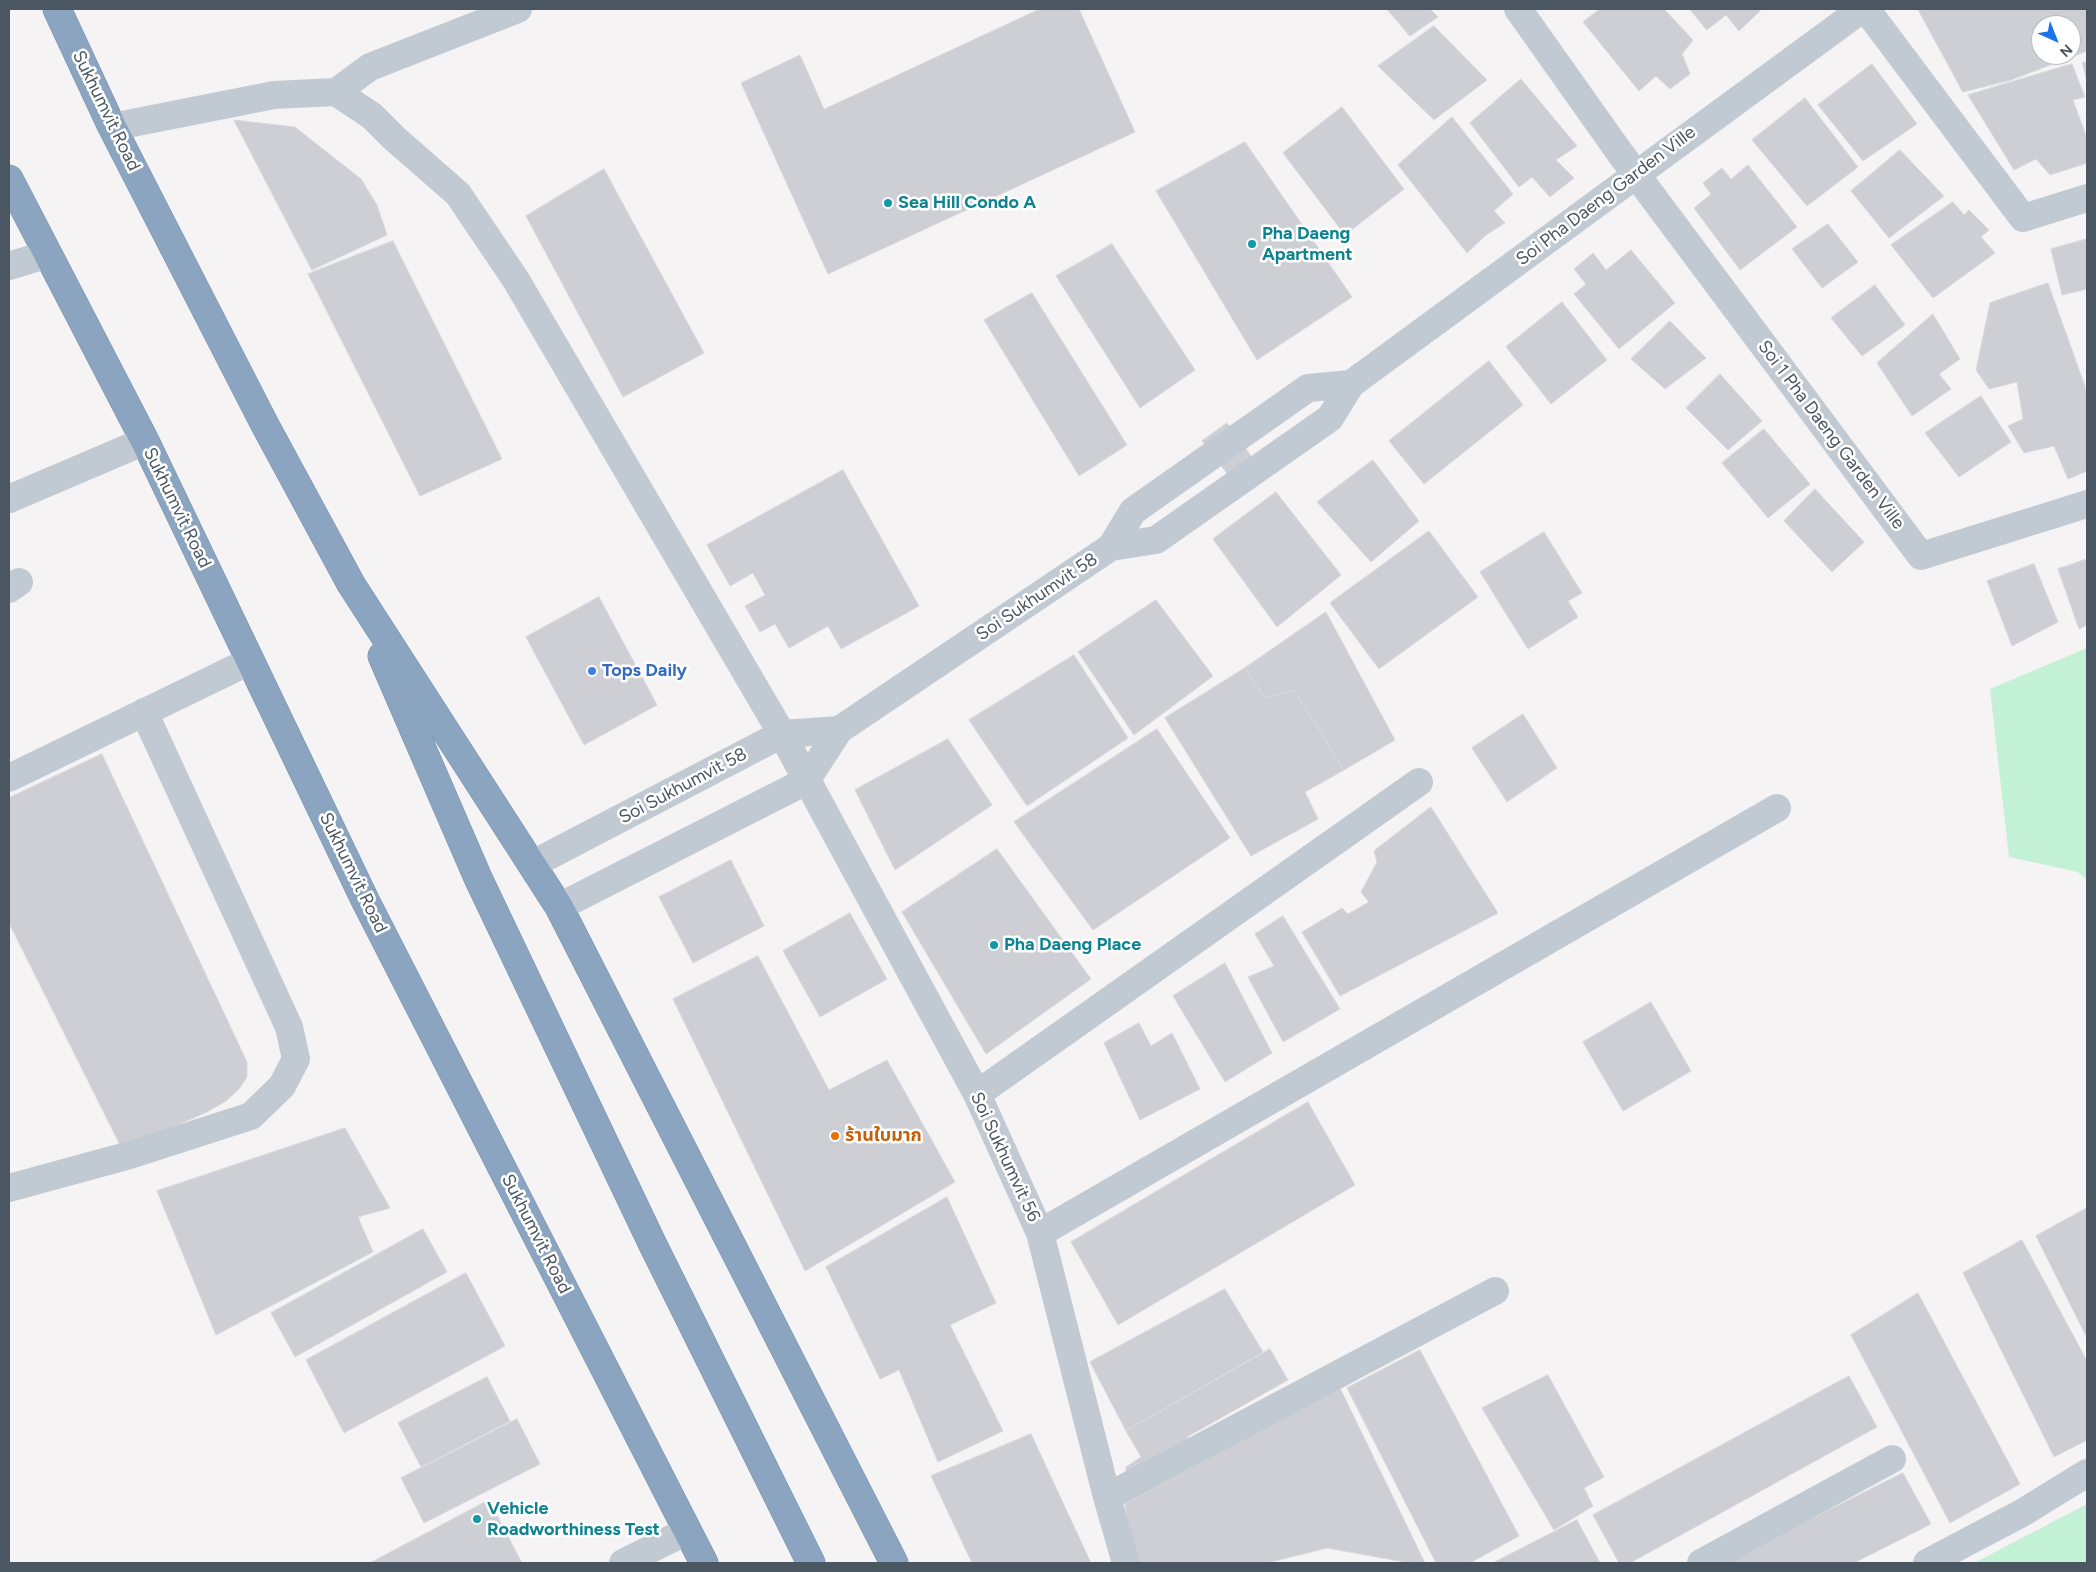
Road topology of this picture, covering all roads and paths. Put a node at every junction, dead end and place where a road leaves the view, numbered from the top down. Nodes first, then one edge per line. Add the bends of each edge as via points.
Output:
1 (57, 9) edge
2 (518, 9) edge
3 (1518, 9) edge
4 (1862, 9) edge
5 (1866, 9) edge
6 (336, 92) junction
7 (112, 127) junction
8 (1637, 174) junction
9 (9, 178) edge
10 (2087, 198) edge
11 (48, 254) junction
12 (9, 266) edge
13 (1351, 384) junction
14 (145, 441) junction
15 (9, 499) edge
16 (2087, 504) edge
17 (1111, 547) junction
18 (351, 584) junction
19 (250, 661) junction
20 (144, 712) junction
21 (839, 730) junction
22 (782, 734) junction
23 (9, 778) edge
24 (806, 781) junction
25 (1419, 782) dead end
26 (1777, 808) dead end
27 (533, 864) junction
28 (559, 907) junction
29 (977, 1094) junction
30 (9, 1188) edge
31 (1040, 1233) junction
32 (1495, 1291) dead end
33 (1892, 1459) dead end
34 (2087, 1473) edge
35 (1107, 1497) junction
36 (688, 1532) junction
37 (623, 1563) edge
38 (704, 1563) edge
39 (812, 1563) edge
40 (894, 1563) edge
41 (1126, 1563) edge
42 (1701, 1563) edge
43 (1927, 1563) edge

1 - 7 highway, Sukhumvit Road
2 - 6 street via 370,67
3 - 8 street
4 - 8 street, Soi Pha Daeng Garden Ville
5 - 10 street via 2023,218
6 - 7 street via 274,95
6 - 22 street, Soi Sukhumvit 56 via 372,116 458,194 516,280
7 - 18 highway, Sukhumvit Road via 265,425
8 - 13 street, Soi Pha Daeng Garden Ville
8 - 16 street, Soi 1 Pha Daeng Garden Ville via 1922,556
9 - 11 highway, Sukhumvit Road
11 - 12 street
11 - 14 highway, Sukhumvit Road
13 - 17 street, Soi Pha Daeng Garden Ville via 1330,418 1156,540
13 - 17 street via 1308,388 1133,511
14 - 15 street
14 - 19 highway, Sukhumvit Road
17 - 21 street, Soi Sukhumvit 58
18 - 27 highway, Sukhumvit Road
18 - 39 highway, Sukhumvit Road via 478,878 653,1245
19 - 20 street
19 - 36 highway, Sukhumvit Road via 365,900
20 - 23 street
20 - 30 street via 289,1027 296,1059 282,1086 251,1116 130,1155
21 - 22 street, Soi Sukhumvit 58
21 - 24 street, Soi Sukhumvit 58
22 - 24 street, Soi Sukhumvit 56
22 - 27 street, Soi Sukhumvit 58
24 - 28 street
24 - 29 street, Soi Sukhumvit 56
25 - 29 street
26 - 31 street
27 - 28 highway, Sukhumvit Road
28 - 40 highway, Sukhumvit Road
29 - 31 street, Soi Sukhumvit 56
31 - 35 street, Soi Sukhumvit 56
32 - 35 street
33 - 42 street
34 - 43 street via 2022,1513
35 - 41 street, Soi Sukhumvit 56
36 - 37 street
36 - 38 highway, Sukhumvit Road

